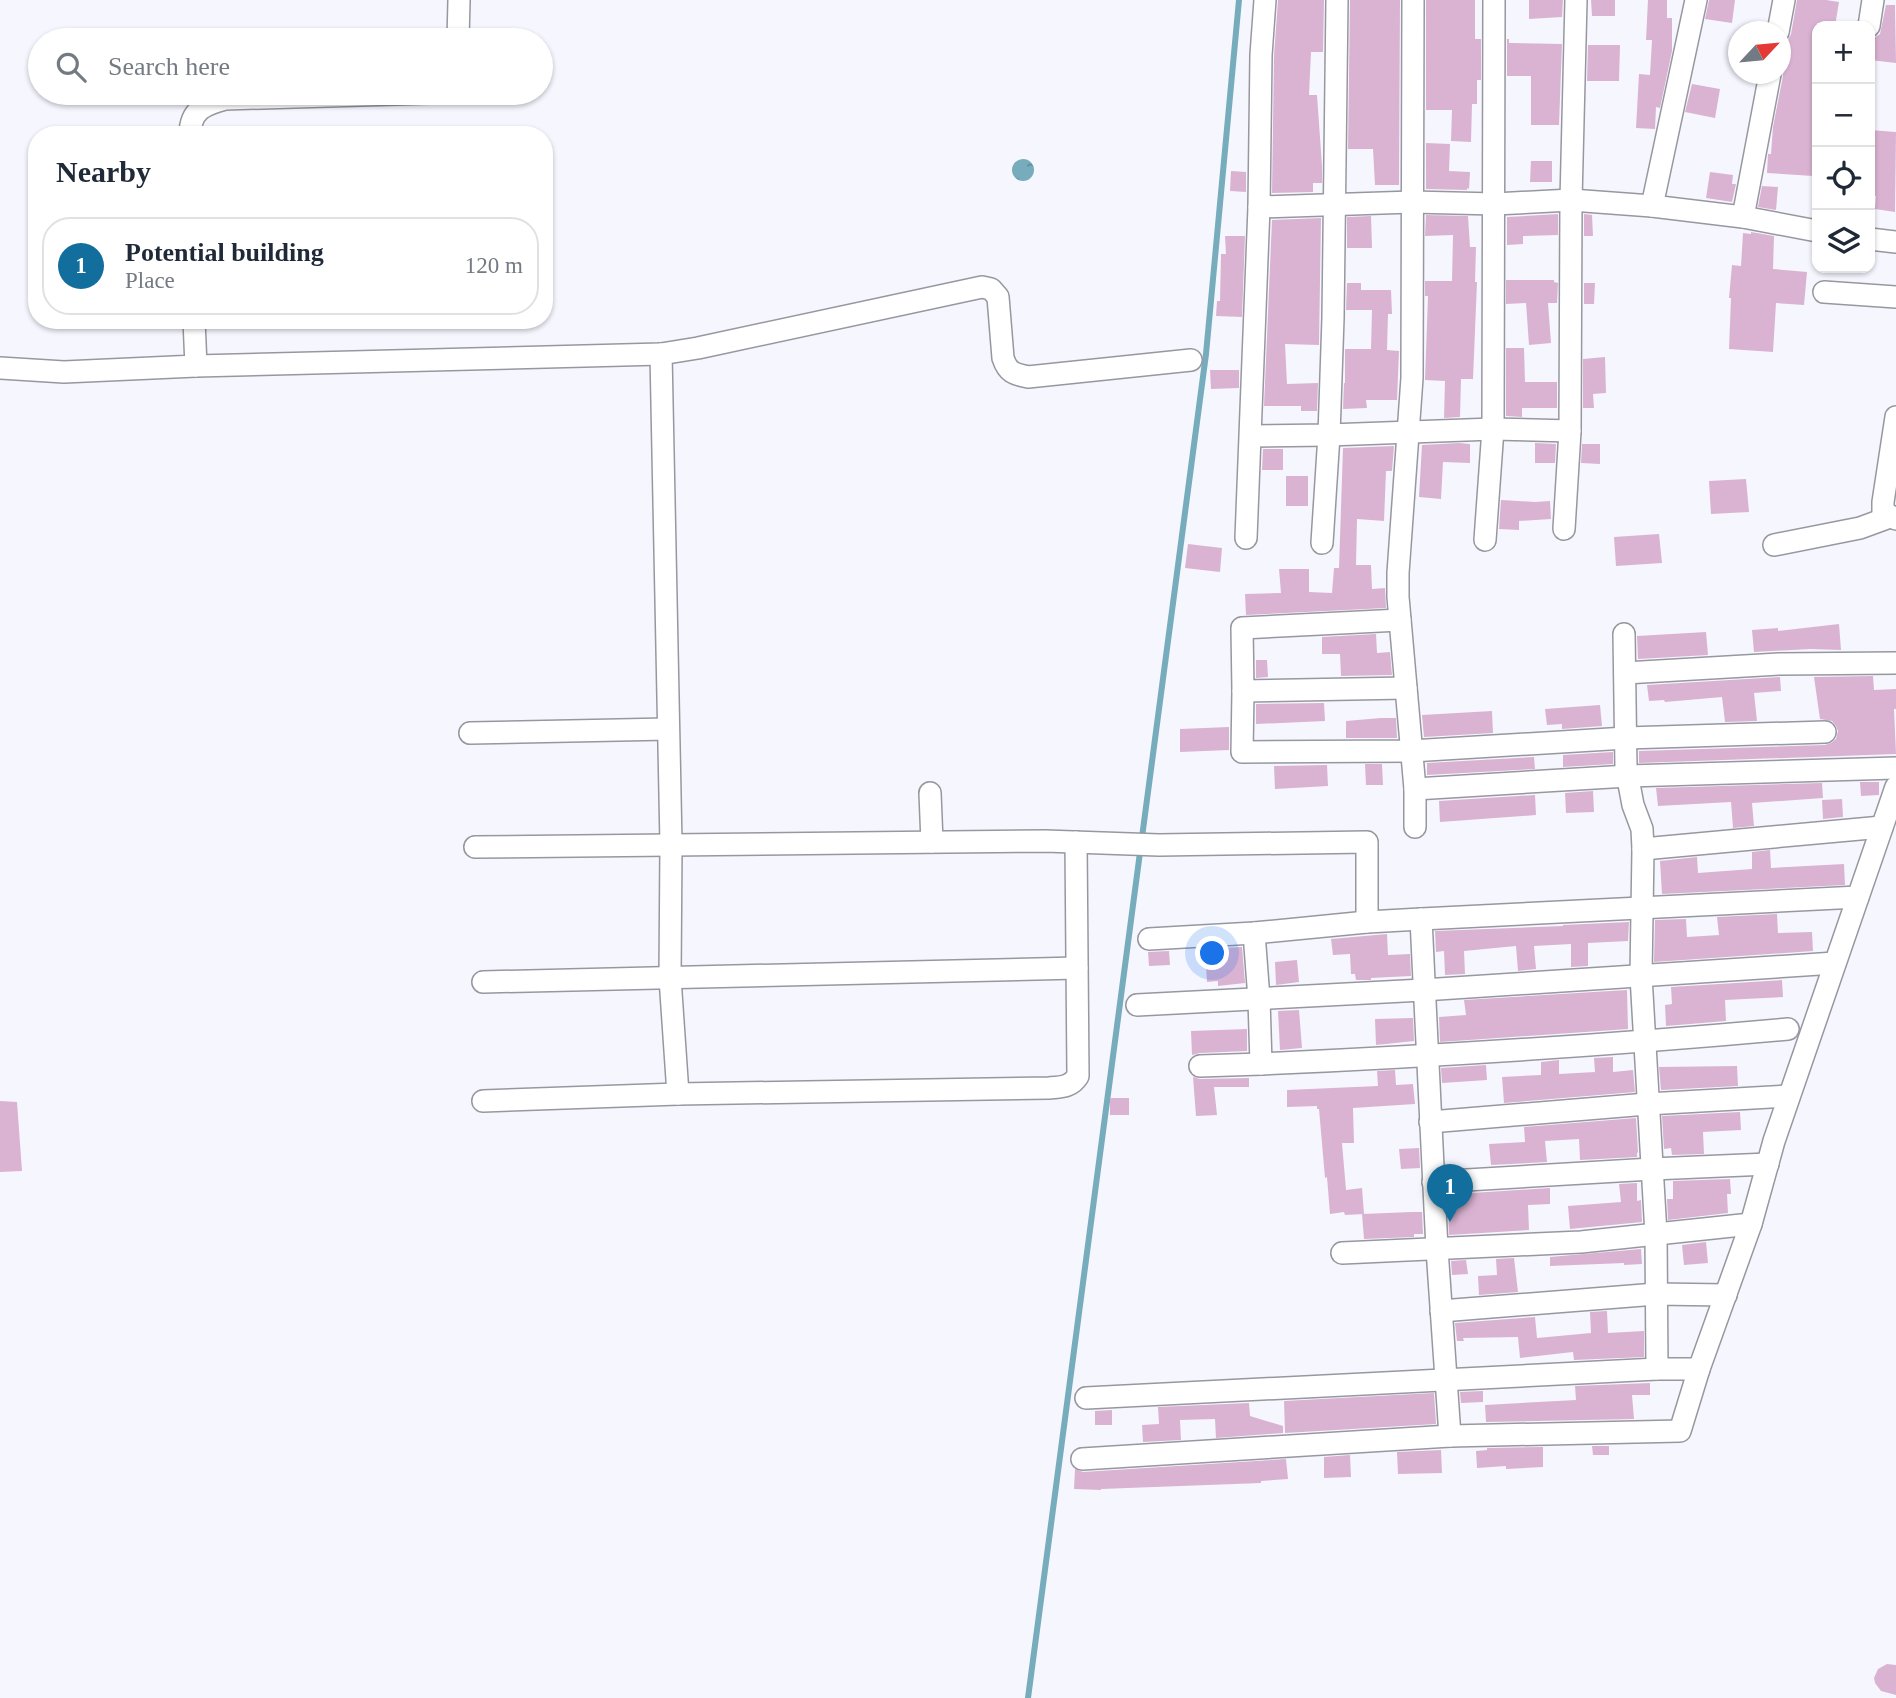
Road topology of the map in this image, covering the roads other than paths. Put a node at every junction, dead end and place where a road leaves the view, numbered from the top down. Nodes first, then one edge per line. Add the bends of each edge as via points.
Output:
1 (459, 0) edge
2 (1265, 0) edge
3 (1338, 0) edge
4 (1413, 0) edge
5 (1494, 0) edge
6 (1576, 0) edge
7 (1696, 0) edge
8 (1784, 0) edge
9 (1873, 0) edge
10 (1780, 21) edge
11 (1870, 21) edge
12 (458, 28) edge
13 (1768, 84) edge
14 (204, 105) edge
15 (191, 126) edge
16 (1571, 200) junction
17 (1412, 202) junction
18 (1334, 204) junction
19 (1495, 204) junction
20 (1652, 206) junction
21 (1259, 207) junction
22 (1743, 217) junction
23 (1812, 230) edge
24 (1875, 240) edge
25 (1896, 242) edge
26 (1824, 292) dead end
27 (1896, 296) edge
28 (194, 329) edge
29 (661, 354) junction
30 (1191, 360) dead end
31 (196, 366) junction
32 (0, 368) edge
33 (1896, 417) edge
34 (1493, 429) junction
35 (1570, 431) junction
36 (1408, 432) junction
37 (1329, 435) junction
38 (1251, 436) junction
39 (1893, 518) edge
40 (1564, 529) dead end
41 (1246, 538) dead end
42 (1485, 540) dead end
43 (1322, 544) dead end
44 (1774, 545) dead end
45 (1400, 620) junction
46 (1624, 634) dead end
47 (1896, 663) edge
48 (1625, 673) junction
49 (1406, 688) junction
50 (1243, 691) junction
51 (668, 729) junction
52 (1825, 732) dead end
53 (470, 733) dead end
54 (1626, 738) junction
55 (1411, 751) junction
56 (1896, 768) edge
57 (1628, 776) junction
58 (1896, 787) edge
59 (1415, 789) junction
60 (930, 793) dead end
61 (1415, 827) dead end
62 (1882, 827) junction
63 (932, 842) junction
64 (1076, 842) junction
65 (671, 844) junction
66 (475, 847) dead end
67 (1643, 849) junction
68 (1858, 897) junction
69 (1641, 907) junction
70 (1421, 919) junction
71 (1367, 922) junction
72 (1254, 933) junction
73 (1149, 939) dead end
74 (1835, 963) junction
75 (1077, 968) junction
76 (1641, 976) junction
77 (670, 978) junction
78 (483, 982) dead end
79 (1423, 990) junction
80 (1259, 999) junction
81 (1137, 1005) dead end
82 (1788, 1030) dead end
83 (1644, 1042) junction
84 (1427, 1056) junction
85 (1261, 1064) junction
86 (1200, 1066) dead end
87 (678, 1094) junction
88 (1789, 1096) junction
89 (483, 1101) dead end
90 (1647, 1104) junction
91 (1430, 1122) junction
92 (1768, 1164) junction
93 (1652, 1169) junction
94 (1433, 1182) junction
95 (1751, 1224) junction
96 (1656, 1234) junction
97 (1437, 1248) junction
98 (1342, 1253) dead end
99 (1656, 1294) junction
100 (1726, 1295) junction
101 (1441, 1311) junction
102 (1657, 1369) junction
103 (1699, 1369) junction
104 (1445, 1380) junction
105 (1086, 1398) dead end
106 (1450, 1436) junction
107 (1082, 1459) dead end

1 - 12 street
2 - 21 street
3 - 18 street
4 - 17 street
5 - 19 street
6 - 16 street
7 - 20 street
8 - 10 street
9 - 11 street
13 - 22 street
14 - 15 street
16 - 19 street
16 - 20 street
16 - 35 street
17 - 18 street
17 - 19 street
17 - 36 street
18 - 21 street
18 - 37 street
19 - 34 street
20 - 22 street
21 - 38 street
22 - 23 street
24 - 25 street
26 - 27 street
28 - 31 street
29 - 30 street via 982,287 998,297 1003,358 1006,368 1015,374 1028,377
29 - 31 street
29 - 51 street
31 - 32 street via 64,372
33 - 39 street via 1883,502 1883,512
34 - 35 street
34 - 36 street
34 - 42 street
35 - 40 street
36 - 37 street
36 - 45 street via 1398,573
37 - 38 street
37 - 43 street
38 - 41 street
39 - 44 street
45 - 49 street
45 - 50 street via 1242,628
46 - 48 street
47 - 48 street
48 - 54 street
49 - 50 street
49 - 55 street
50 - 55 street via 1242,752
51 - 53 street
51 - 65 street
52 - 54 street
54 - 55 street
54 - 57 street
55 - 59 street
56 - 57 street
57 - 59 street
57 - 67 street
58 - 62 street
59 - 61 street
60 - 63 street
62 - 67 street
62 - 68 street
63 - 64 street
63 - 65 street
64 - 71 street via 1367,842
64 - 75 street
65 - 66 street
65 - 77 street
67 - 69 street
68 - 69 street
68 - 74 street
69 - 70 street
69 - 76 street
70 - 71 street
70 - 79 street
71 - 72 street
72 - 73 street
72 - 80 street
74 - 76 street
74 - 88 street
75 - 77 street
75 - 87 street via 1078,1076 1067,1086
76 - 79 street
76 - 83 street
77 - 78 street
77 - 87 street
79 - 80 street
79 - 84 street
80 - 81 street
80 - 85 street
82 - 83 street
83 - 84 street
83 - 90 street
84 - 85 street
84 - 91 street
85 - 86 street
87 - 89 street
88 - 90 street
88 - 92 street
90 - 91 street
90 - 93 street
91 - 94 street
92 - 93 street
92 - 95 street
93 - 94 street
93 - 96 street
94 - 97 street
95 - 96 street
95 - 100 street
96 - 97 street
96 - 99 street
97 - 98 street
97 - 101 street
99 - 100 street
99 - 101 street
99 - 102 street
100 - 103 street
101 - 104 street
102 - 103 street
102 - 104 street
103 - 106 street via 1680,1431
104 - 105 street
104 - 106 street
106 - 107 street

